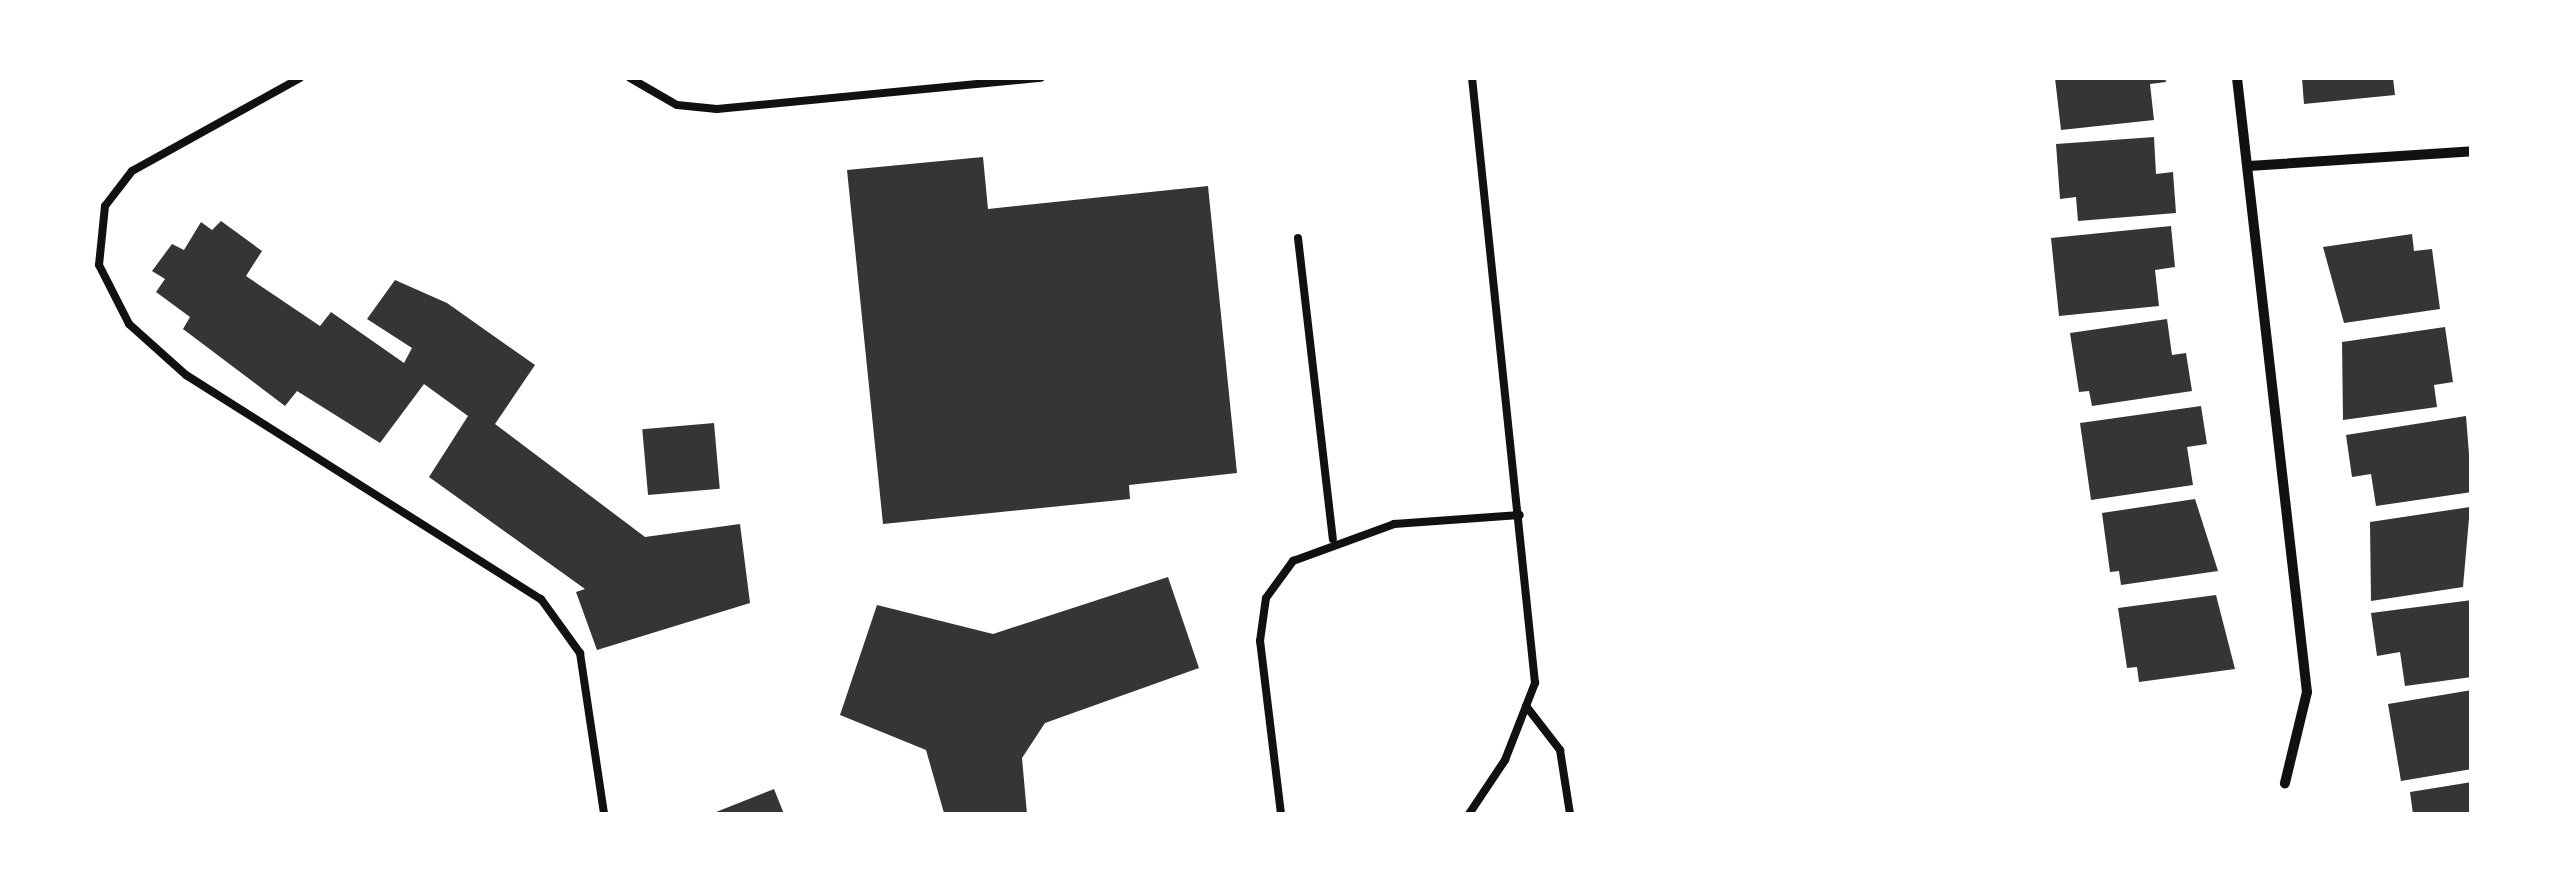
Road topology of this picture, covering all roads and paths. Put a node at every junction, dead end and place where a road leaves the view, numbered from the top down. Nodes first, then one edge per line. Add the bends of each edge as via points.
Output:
1 (300, 78) edge
2 (630, 78) edge
3 (1041, 78) edge
4 (1472, 78) edge
5 (2237, 78) edge
6 (2472, 152) edge
7 (2249, 166) junction
8 (1298, 238) dead end
9 (1520, 514) junction
10 (1333, 539) junction
11 (1526, 706) junction
12 (2285, 783) dead end
13 (604, 814) edge
14 (1281, 814) edge
15 (1469, 814) edge
16 (1570, 814) edge

1 - 13 lane via 132,171 104,206 99,265 129,324 186,375 540,598 580,653
2 - 3 lane via 677,105 717,109
4 - 9 lane
5 - 7 street
6 - 7 street
7 - 12 street via 2307,692
8 - 10 lane
9 - 10 lane
9 - 11 lane via 1535,682
10 - 14 lane via 1293,560 1266,598 1260,641
11 - 15 lane
11 - 16 lane via 1560,750

